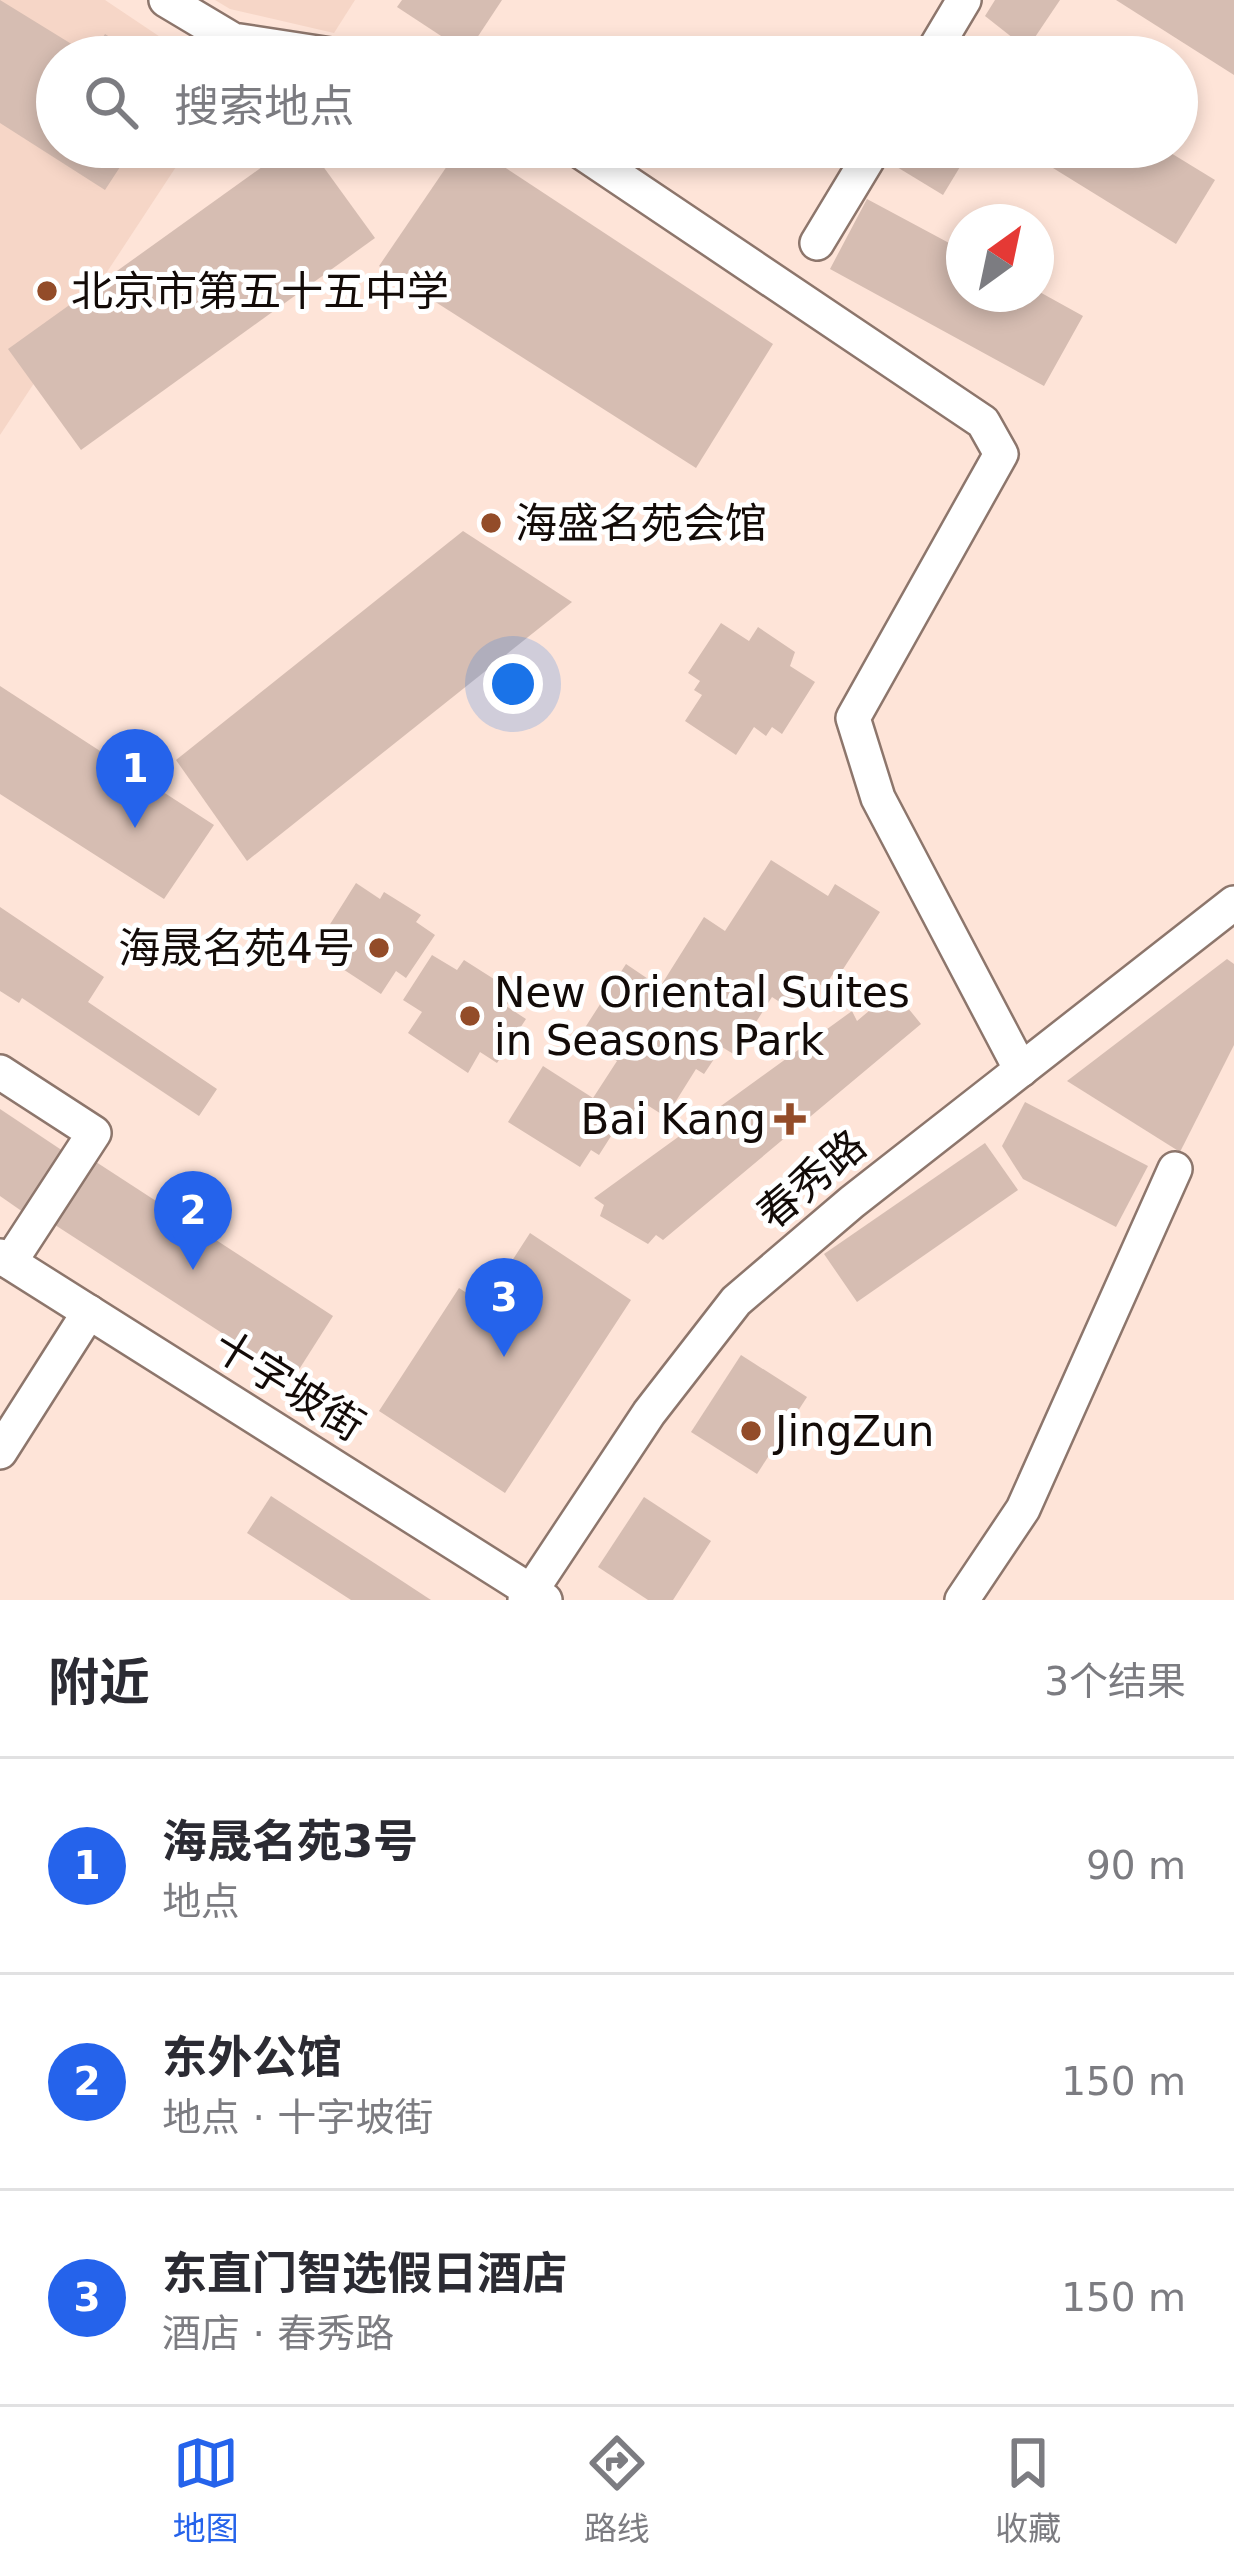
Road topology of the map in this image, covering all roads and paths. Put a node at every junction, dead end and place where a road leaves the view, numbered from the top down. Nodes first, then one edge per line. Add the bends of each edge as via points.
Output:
1 (166, 0) edge
2 (964, 0) edge
3 (226, 36) edge
4 (943, 36) edge
5 (605, 168) edge
6 (862, 168) edge
7 (817, 243) dead end
8 (1234, 903) edge
9 (1021, 1070) junction
10 (0, 1072) edge
11 (1174, 1169) dead end
12 (5, 1259) edge
13 (89, 1312) junction
14 (0, 1452) edge
15 (534, 1597) edge
16 (962, 1600) edge

1 - 3 street
2 - 4 street
5 - 9 street via 983,422 1001,454 853,718 878,798
6 - 7 street
8 - 9 street, 春秀路
9 - 15 street, 春秀路 via 736,1301 649,1413
10 - 12 street via 94,1133
11 - 16 street via 1023,1509
12 - 13 street, 十字坡街
13 - 14 street
13 - 15 street, 十字坡街

